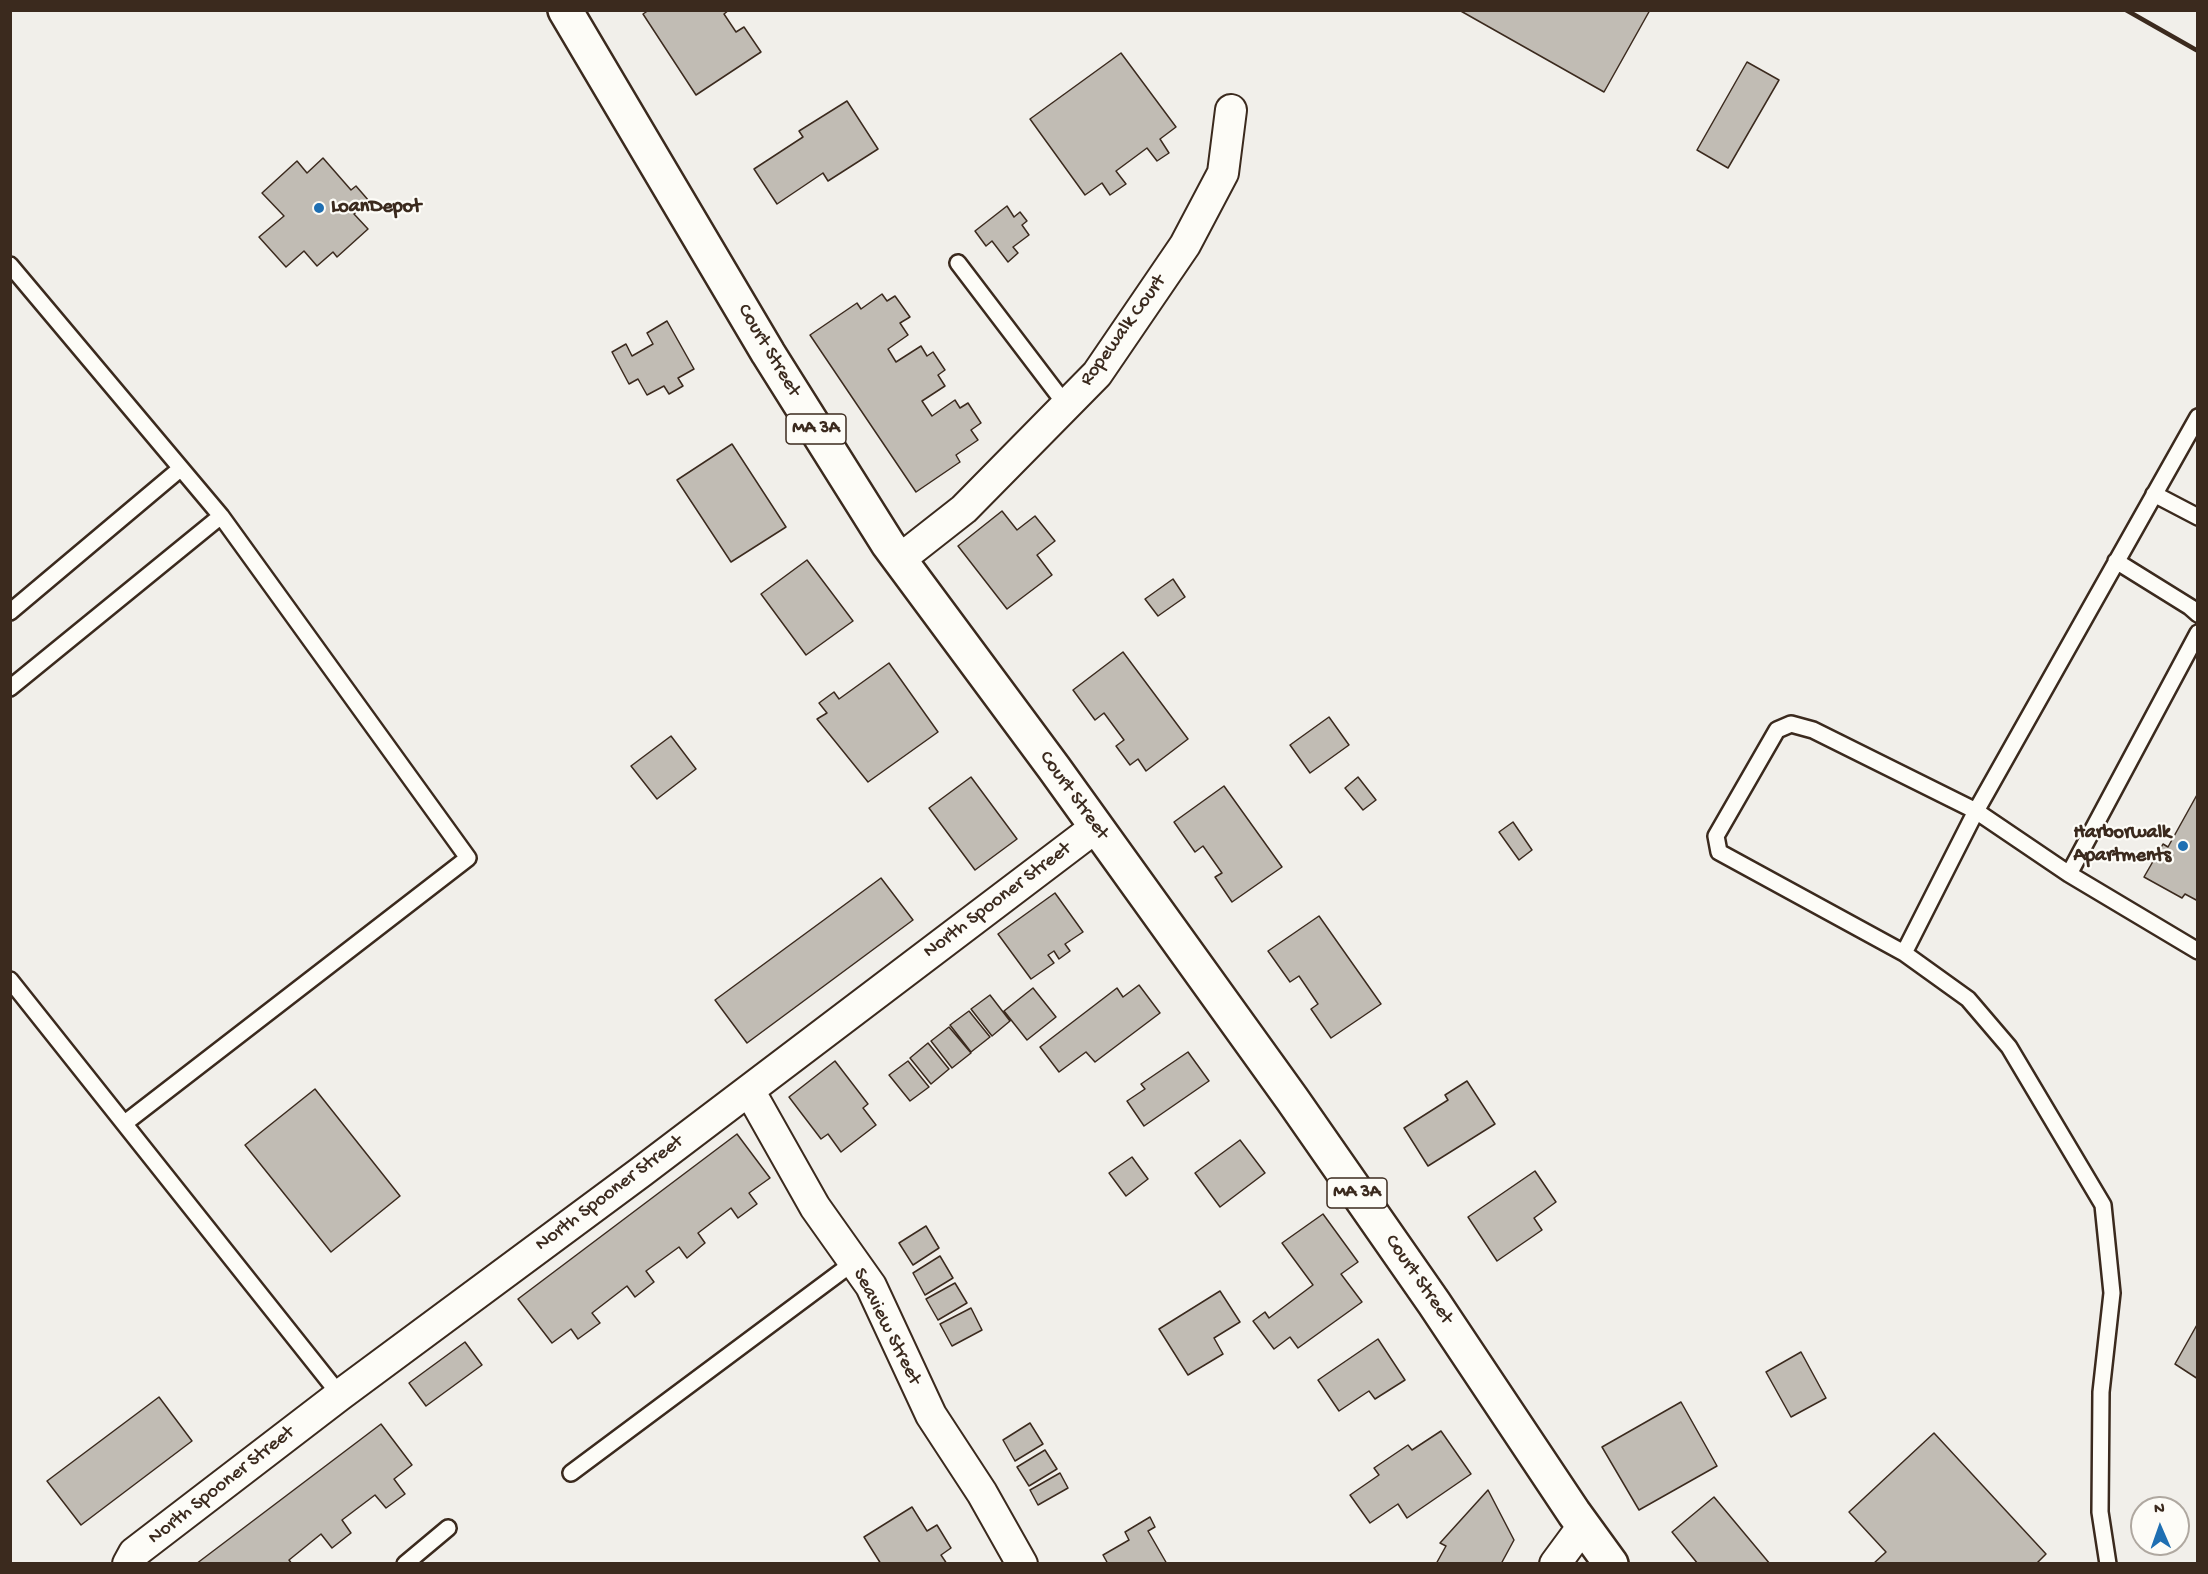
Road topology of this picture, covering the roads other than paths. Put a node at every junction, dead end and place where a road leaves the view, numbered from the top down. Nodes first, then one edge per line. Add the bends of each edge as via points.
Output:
1 (565, 10) edge
2 (1231, 110) dead end
3 (958, 263) dead end
4 (10, 265) edge
5 (1066, 405) junction
6 (2198, 417) edge
7 (180, 469) junction
8 (2154, 494) junction
9 (221, 516) junction
10 (2198, 517) edge
11 (899, 560) junction
12 (2116, 561) junction
13 (10, 612) edge
14 (2198, 614) edge
15 (2198, 633) edge
16 (10, 688) edge
17 (1976, 811) junction
18 (1096, 827) junction
19 (2069, 874) junction
20 (2198, 951) edge
21 (1904, 953) junction
22 (10, 980) edge
23 (749, 1090) junction
24 (125, 1123) junction
25 (854, 1262) junction
26 (340, 1395) junction
27 (571, 1473) dead end
28 (1583, 1526) junction
29 (448, 1528) dead end
30 (128, 1563) edge
31 (405, 1563) edge
32 (1023, 1563) edge
33 (1555, 1563) edge
34 (1611, 1563) edge
35 (2108, 1563) edge

1 - 11 main road, Court Street / MA 3A via 768,353
2 - 5 street, Ropewalk Court via 1223,173 1185,244 1097,374
3 - 5 lane
4 - 7 lane
5 - 11 street, Ropewalk Court via 964,509
6 - 8 lane
7 - 9 lane
7 - 13 lane
8 - 10 lane
8 - 12 lane
9 - 16 lane
9 - 24 lane via 468,858
11 - 18 main road, Court Street / MA 3A
12 - 14 lane
12 - 17 lane
15 - 19 lane
17 - 19 lane
17 - 21 lane
17 - 21 lane via 1813,730 1791,724 1777,730 1716,836 1719,852
18 - 23 street, North Spooner Street
18 - 28 main road, Court Street / MA 3A via 1428,1293
19 - 20 lane
21 - 35 lane via 1968,999 2009,1047 2103,1205 2112,1293 2101,1392 2100,1512
22 - 24 lane
23 - 25 street, Seaview Street via 815,1207
23 - 26 street, North Spooner Street
24 - 26 lane
25 - 27 lane
25 - 32 street, Seaview Street via 871,1286 931,1415
26 - 30 street, North Spooner Street via 134,1553
28 - 33 street
28 - 34 main road, Court Street / MA 3A
29 - 31 lane

